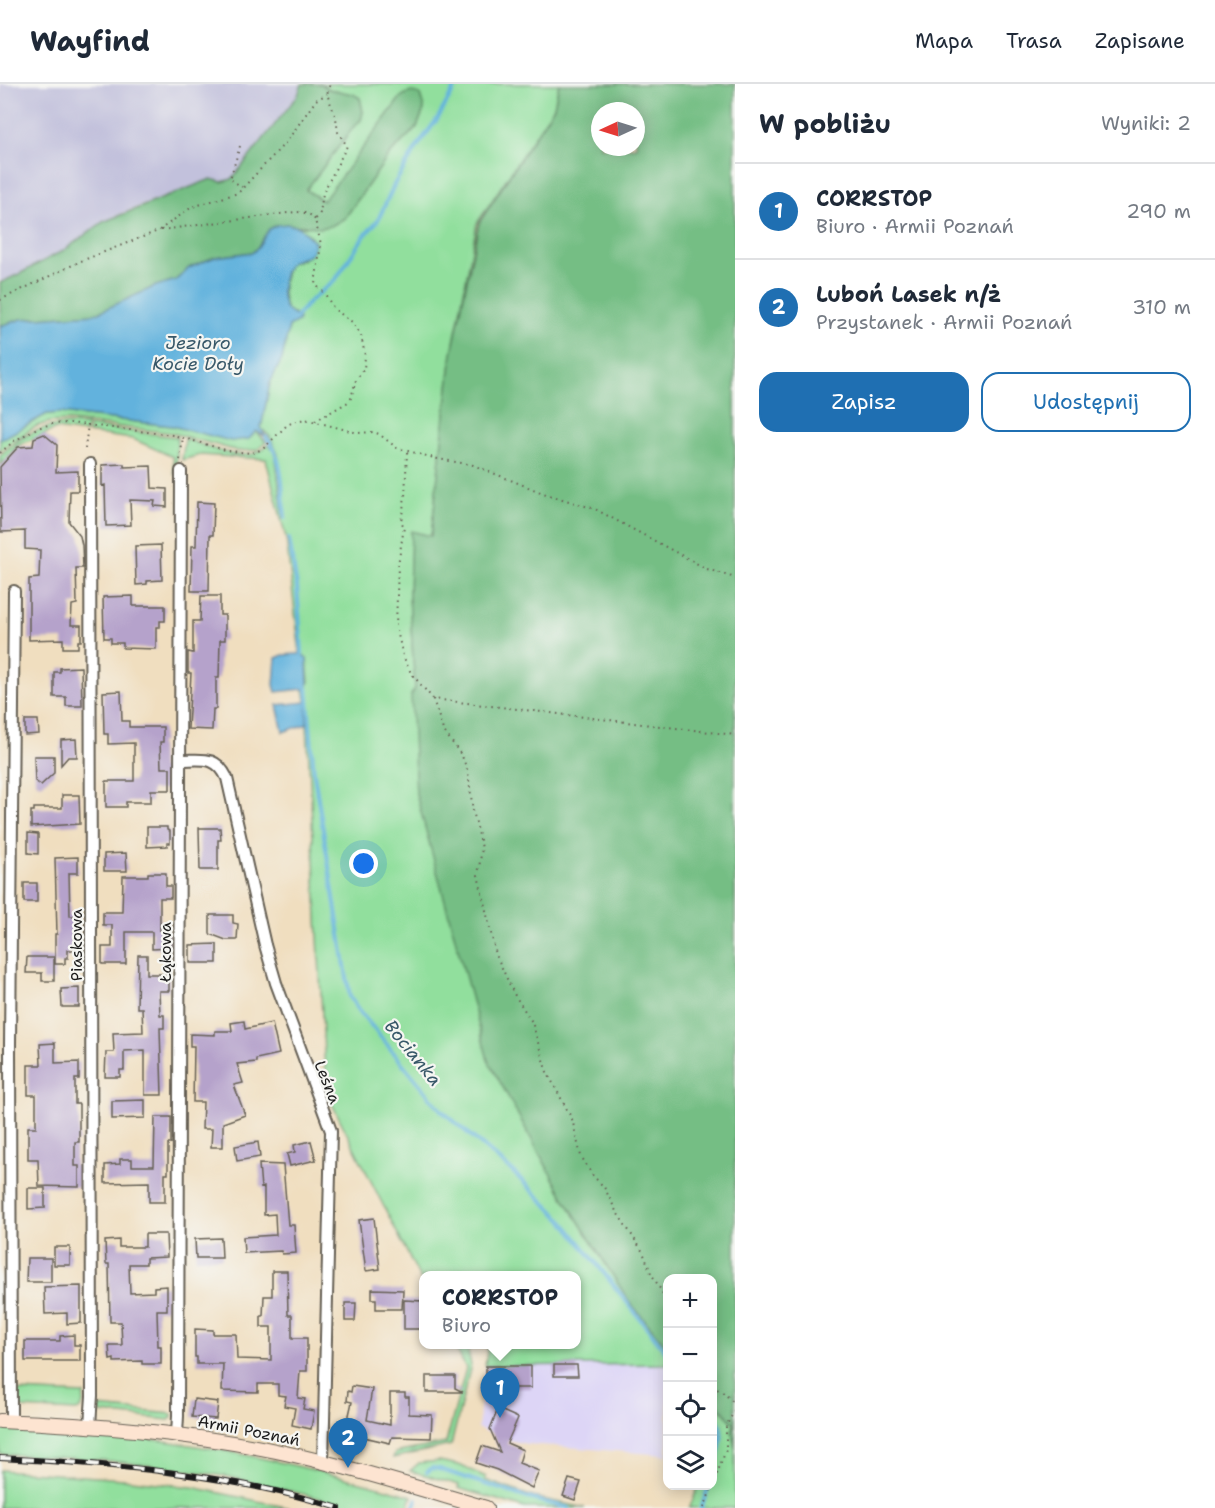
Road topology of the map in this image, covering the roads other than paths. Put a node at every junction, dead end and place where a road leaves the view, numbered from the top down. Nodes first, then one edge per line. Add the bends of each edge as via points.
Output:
1 (90, 464) dead end
2 (180, 465) road end
3 (14, 591) dead end
4 (181, 760) junction
5 (5, 1421) edge
6 (90, 1425) junction
7 (177, 1434) junction
8 (323, 1462) junction
9 (486, 1508) edge

1 - 6 street, Piaskowa
2 - 4 street, Łąkowa
3 - 5 street
4 - 7 street, Łąkowa
4 - 8 street, Leśna via 212,760 227,778 265,945 331,1131
5 - 6 main road, Armii Poznań
6 - 7 main road, Armii Poznań
7 - 8 main road, Armii Poznań
8 - 9 main road, Armii Poznań

